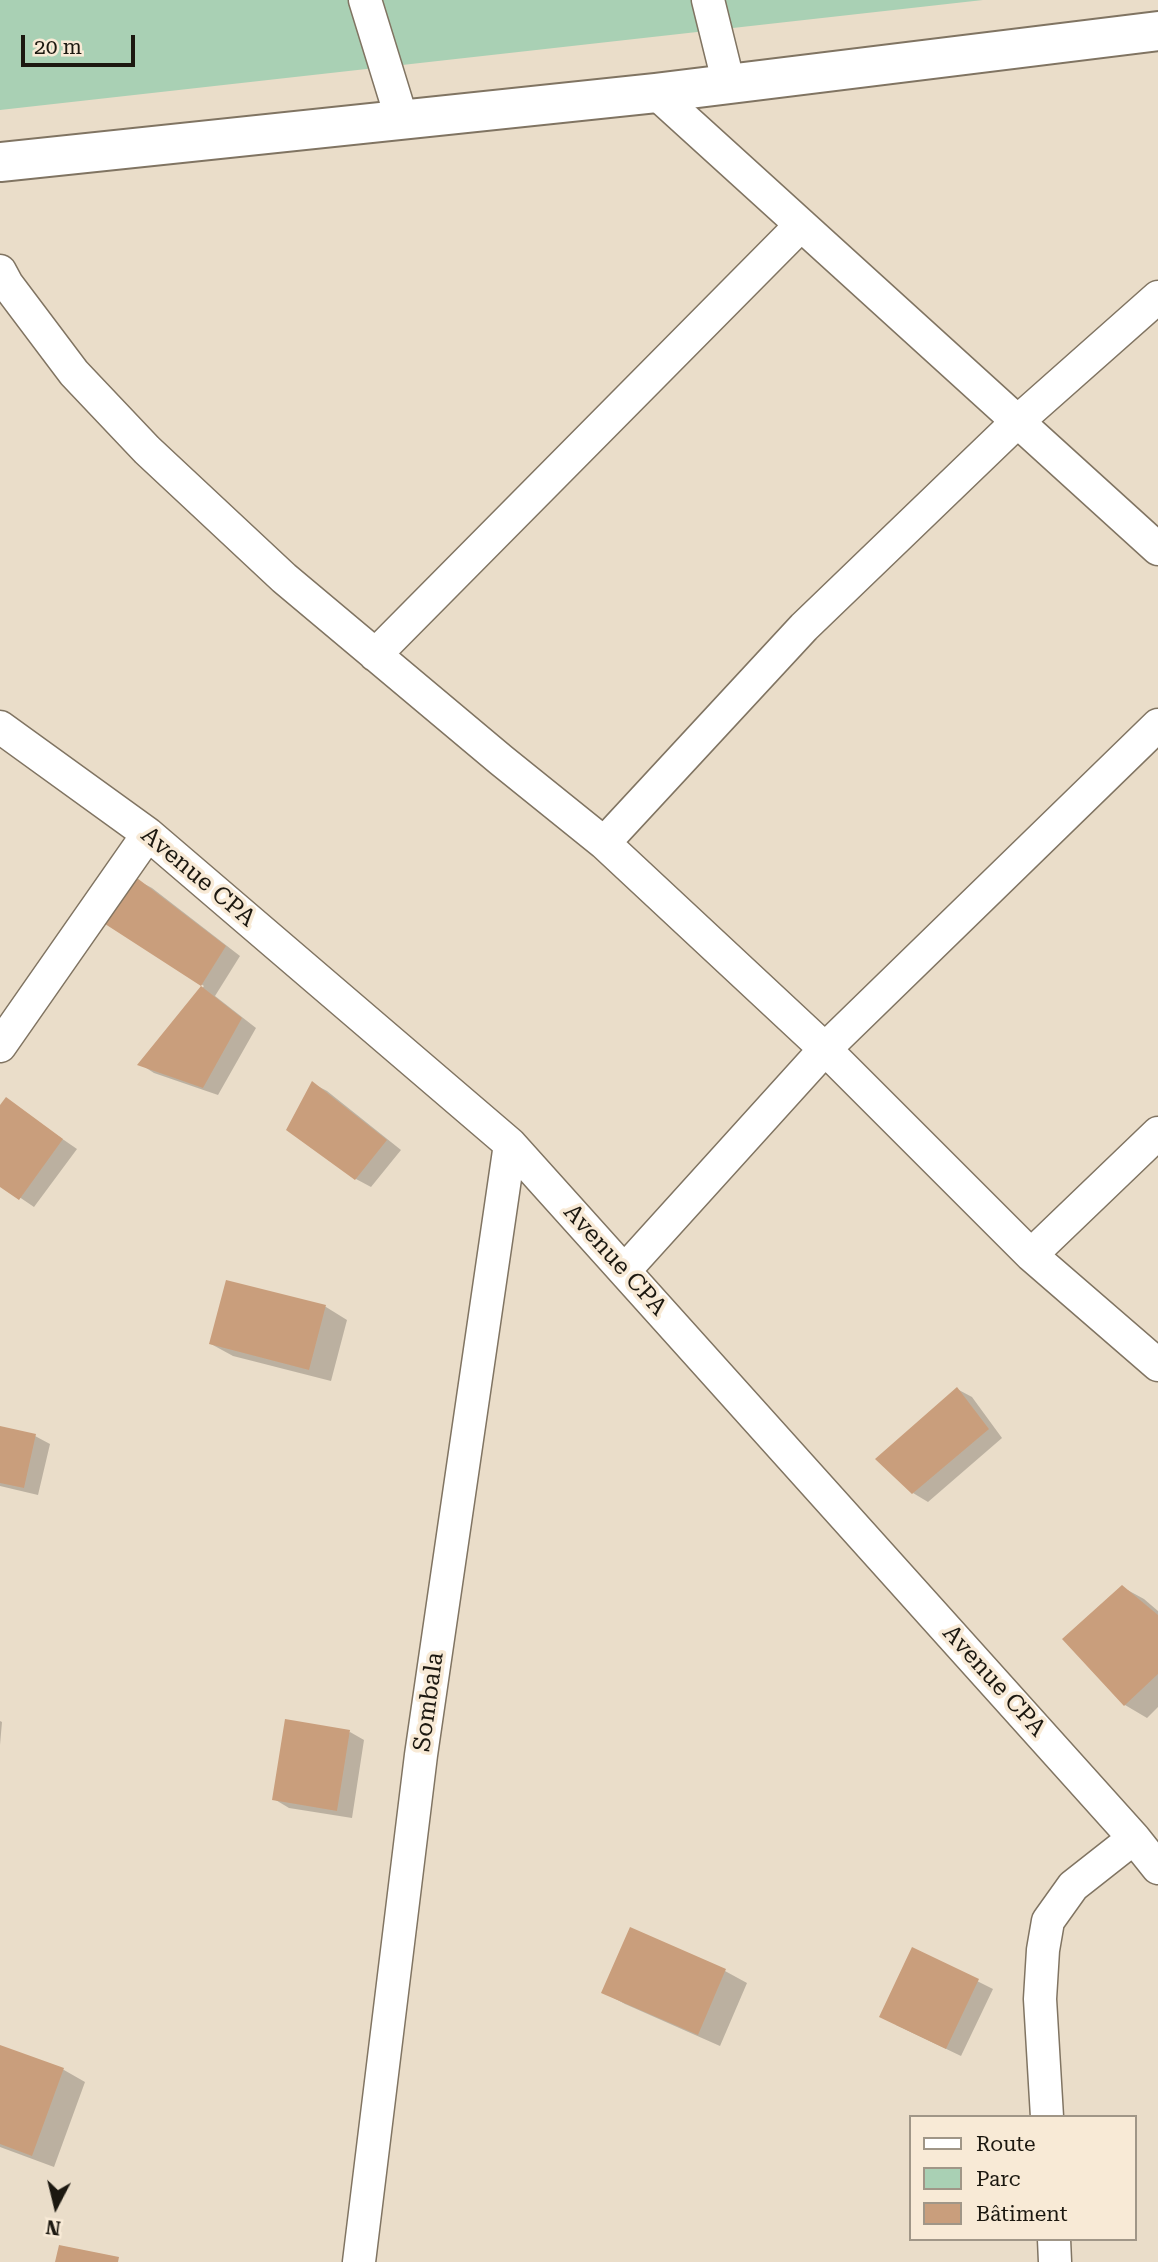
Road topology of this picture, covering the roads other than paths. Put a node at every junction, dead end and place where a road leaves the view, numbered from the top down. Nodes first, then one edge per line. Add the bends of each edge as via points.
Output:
1 (365, 0) edge
2 (708, 0) edge
3 (1158, 31) edge
4 (729, 85) junction
5 (656, 93) junction
6 (402, 120) junction
7 (0, 162) edge
8 (801, 225) junction
9 (0, 271) edge
10 (1158, 298) edge
11 (1017, 422) junction
12 (1158, 550) edge
13 (375, 655) junction
14 (1158, 725) edge
15 (0, 727) edge
16 (148, 834) junction
17 (604, 842) junction
18 (0, 1045) edge
19 (825, 1049) junction
20 (1158, 1133) edge
21 (510, 1144) junction
22 (1031, 1255) junction
23 (625, 1270) junction
24 (1158, 1365) edge
25 (1134, 1838) junction
26 (1158, 1868) edge
27 (1047, 2115) edge
28 (1054, 2241) edge
29 (359, 2262) edge
30 (1055, 2262) edge

1 - 6 street
2 - 4 street
3 - 4 street
4 - 5 street
5 - 6 street
5 - 8 street
6 - 7 street
8 - 11 street
8 - 13 street
9 - 13 street via 74,373 147,450 284,578
10 - 11 street
11 - 12 street
11 - 17 street via 804,627
13 - 17 street
14 - 19 street
15 - 16 street, Avenue CPA
16 - 18 street
16 - 21 street, Avenue CPA
17 - 19 street
19 - 22 street
19 - 23 street
20 - 22 street
21 - 23 street, Avenue CPA
21 - 29 street, Sombala via 421,1755
22 - 24 street
23 - 25 street, Avenue CPA
25 - 26 street, Avenue CPA
25 - 27 street via 1073,1886 1048,1922 1040,1999
28 - 30 street

